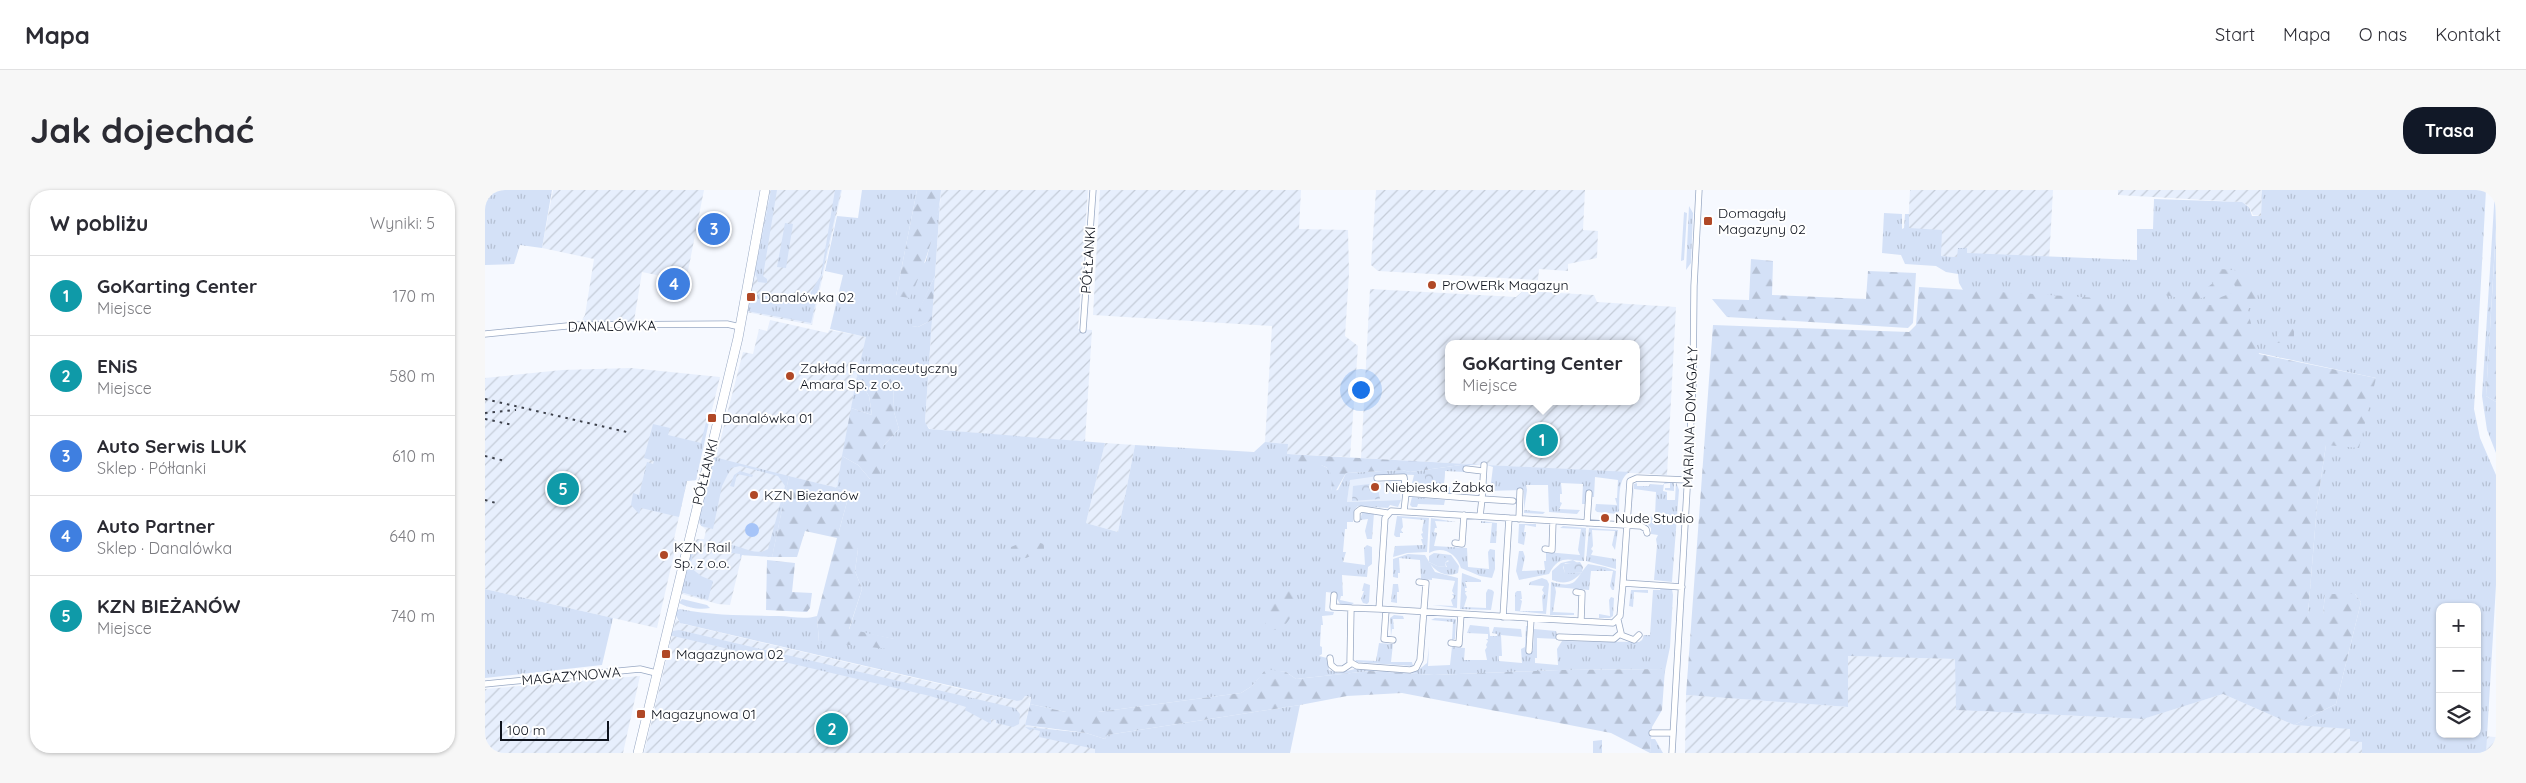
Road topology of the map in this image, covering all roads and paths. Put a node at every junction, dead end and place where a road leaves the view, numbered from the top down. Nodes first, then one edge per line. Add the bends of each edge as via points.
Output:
1 (765, 190) edge
2 (1093, 190) edge
3 (1699, 190) edge
4 (740, 327) junction
5 (1083, 330) dead end
6 (485, 334) edge
7 (1466, 470) dead end
8 (1377, 478) dead end
9 (1688, 480) junction
10 (1520, 491) dead end
11 (1406, 493) junction
12 (1589, 493) dead end
13 (1482, 499) junction
14 (1513, 501) dead end
15 (1404, 511) junction
16 (1387, 513) junction
17 (1464, 515) junction
18 (1481, 516) junction
19 (1509, 518) junction
20 (1357, 519) dead end
21 (1519, 519) junction
22 (1553, 520) junction
23 (1587, 523) junction
24 (1626, 525) junction
25 (1647, 533) dead end
26 (1469, 544) dead end
27 (1545, 549) dead end
28 (1419, 582) dead end
29 (1426, 583) junction
30 (1433, 583) dead end
31 (1623, 583) junction
32 (1682, 587) junction
33 (1590, 593) dead end
34 (1333, 595) dead end
35 (1351, 608) junction
36 (1383, 610) junction
37 (1423, 612) junction
38 (1461, 614) junction
39 (1503, 617) junction
40 (1531, 618) junction
41 (1618, 620) junction
42 (1581, 621) junction
43 (1621, 635) junction
44 (1639, 635) dead end
45 (1559, 636) dead end
46 (1377, 639) dead end
47 (1384, 639) junction
48 (1393, 640) dead end
49 (1451, 643) dead end
50 (1529, 650) dead end
51 (1330, 658) dead end
52 (1352, 663) junction
53 (656, 673) junction
54 (485, 684) edge
55 (1652, 732) dead end
56 (1673, 733) junction
57 (638, 753) edge
58 (1672, 753) edge

1 - 4 street, PÓŁŁANKI
2 - 5 street, PÓŁŁANKI
3 - 9 street, MARIANA DOMAGAŁY
4 - 6 street, DANALÓWKA via 727,324 577,326
4 - 53 street, PÓŁŁANKI
7 - 13 street via 1484,468
8 - 11 street via 1407,477
9 - 24 street via 1631,480
9 - 32 street, MARIANA DOMAGAŁY
10 - 21 street
11 - 13 street
11 - 15 street
12 - 23 street
13 - 14 street
13 - 18 street
15 - 16 street
15 - 17 street
16 - 20 street via 1361,509 1357,512
16 - 36 street
17 - 18 street
17 - 26 street via 1458,544
18 - 19 street
19 - 21 street
19 - 39 street
21 - 22 street
22 - 23 street
22 - 27 street via 1555,550
23 - 24 street
24 - 25 street via 1643,526
24 - 31 street
28 - 29 street
29 - 30 street
29 - 37 street
31 - 32 street
31 - 41 street
32 - 56 street, MARIANA DOMAGAŁY
33 - 42 street via 1579,592
34 - 35 street via 1333,607
35 - 36 street
35 - 52 street via 1349,656
36 - 37 street
36 - 47 street
37 - 38 street
37 - 52 street via 1420,660 1416,668 1357,666
38 - 39 street
38 - 49 street via 1459,644
39 - 40 street
40 - 42 street
40 - 50 street
41 - 42 street via 1612,623
41 - 43 street
43 - 44 street via 1634,640
43 - 45 street via 1614,639
46 - 47 street
47 - 48 street
51 - 52 street via 1336,669
53 - 54 street, MAGAZYNOWA via 640,669
53 - 57 street, PÓŁŁANKI
55 - 56 street
56 - 58 street, MARIANA DOMAGAŁY

